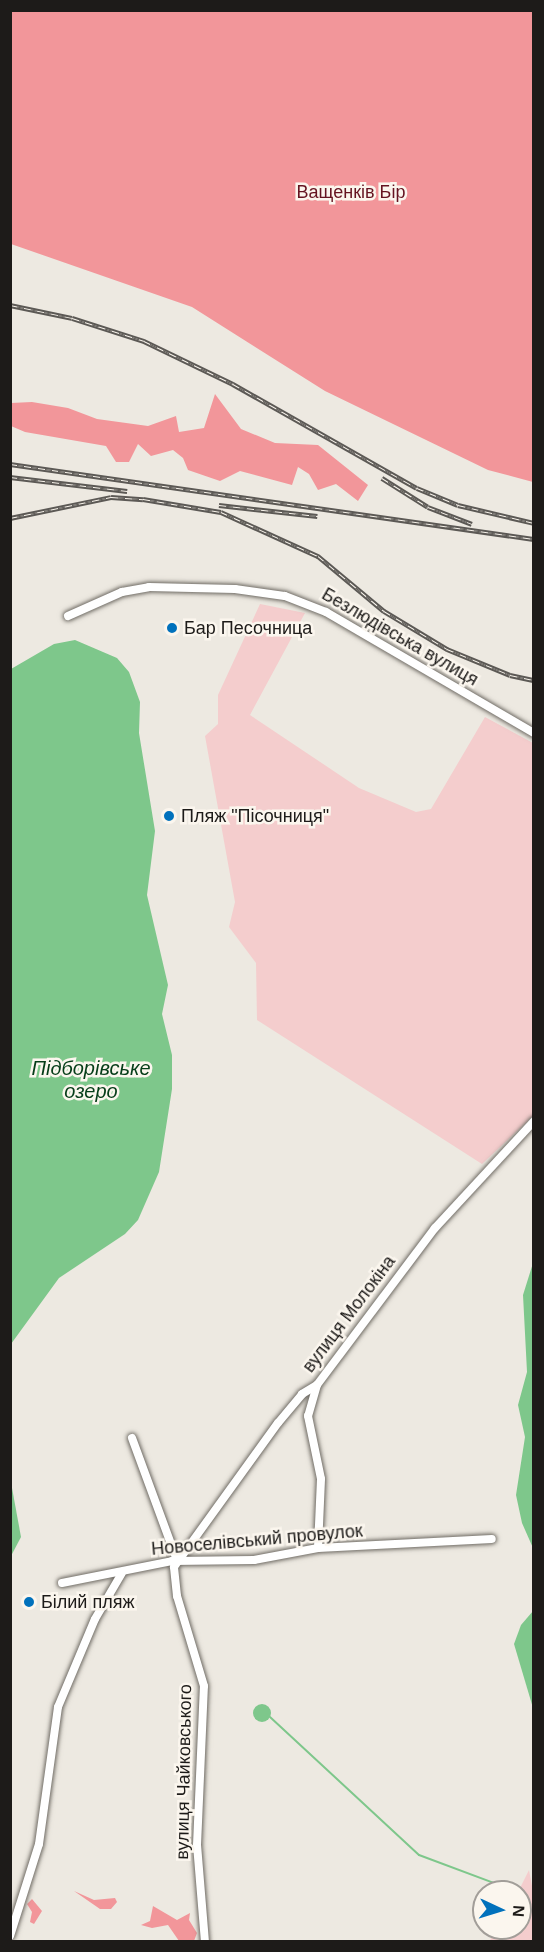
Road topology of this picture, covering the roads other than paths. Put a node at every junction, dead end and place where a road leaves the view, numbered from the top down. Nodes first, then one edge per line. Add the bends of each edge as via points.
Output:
1 (68, 616) dead end
2 (534, 733) edge
3 (534, 1121) edge
4 (317, 1385) junction
5 (132, 1438) dead end
6 (492, 1539) dead end
7 (318, 1548) junction
8 (177, 1560) junction
9 (122, 1573) junction
10 (62, 1583) dead end
11 (10, 1936) edge
12 (205, 1941) edge

1 - 2 street, Безлюдівська вулиця via 122,592 149,587 235,589 285,596 326,612
3 - 4 street, вулиця Молокіна via 435,1228
4 - 7 street via 308,1416 321,1479
4 - 8 street, вулиця Молокіна via 296,1401
5 - 8 street, вулиця Чайковського
6 - 7 street, Новоселівський провулок
7 - 8 street, Новоселівський провулок via 254,1560
8 - 9 street, Новоселівський провулок
8 - 12 street, вулиця Чайковського via 174,1585 204,1686 197,1845
9 - 10 street, Новоселівський провулок
9 - 11 street via 95,1619 58,1707 39,1844

